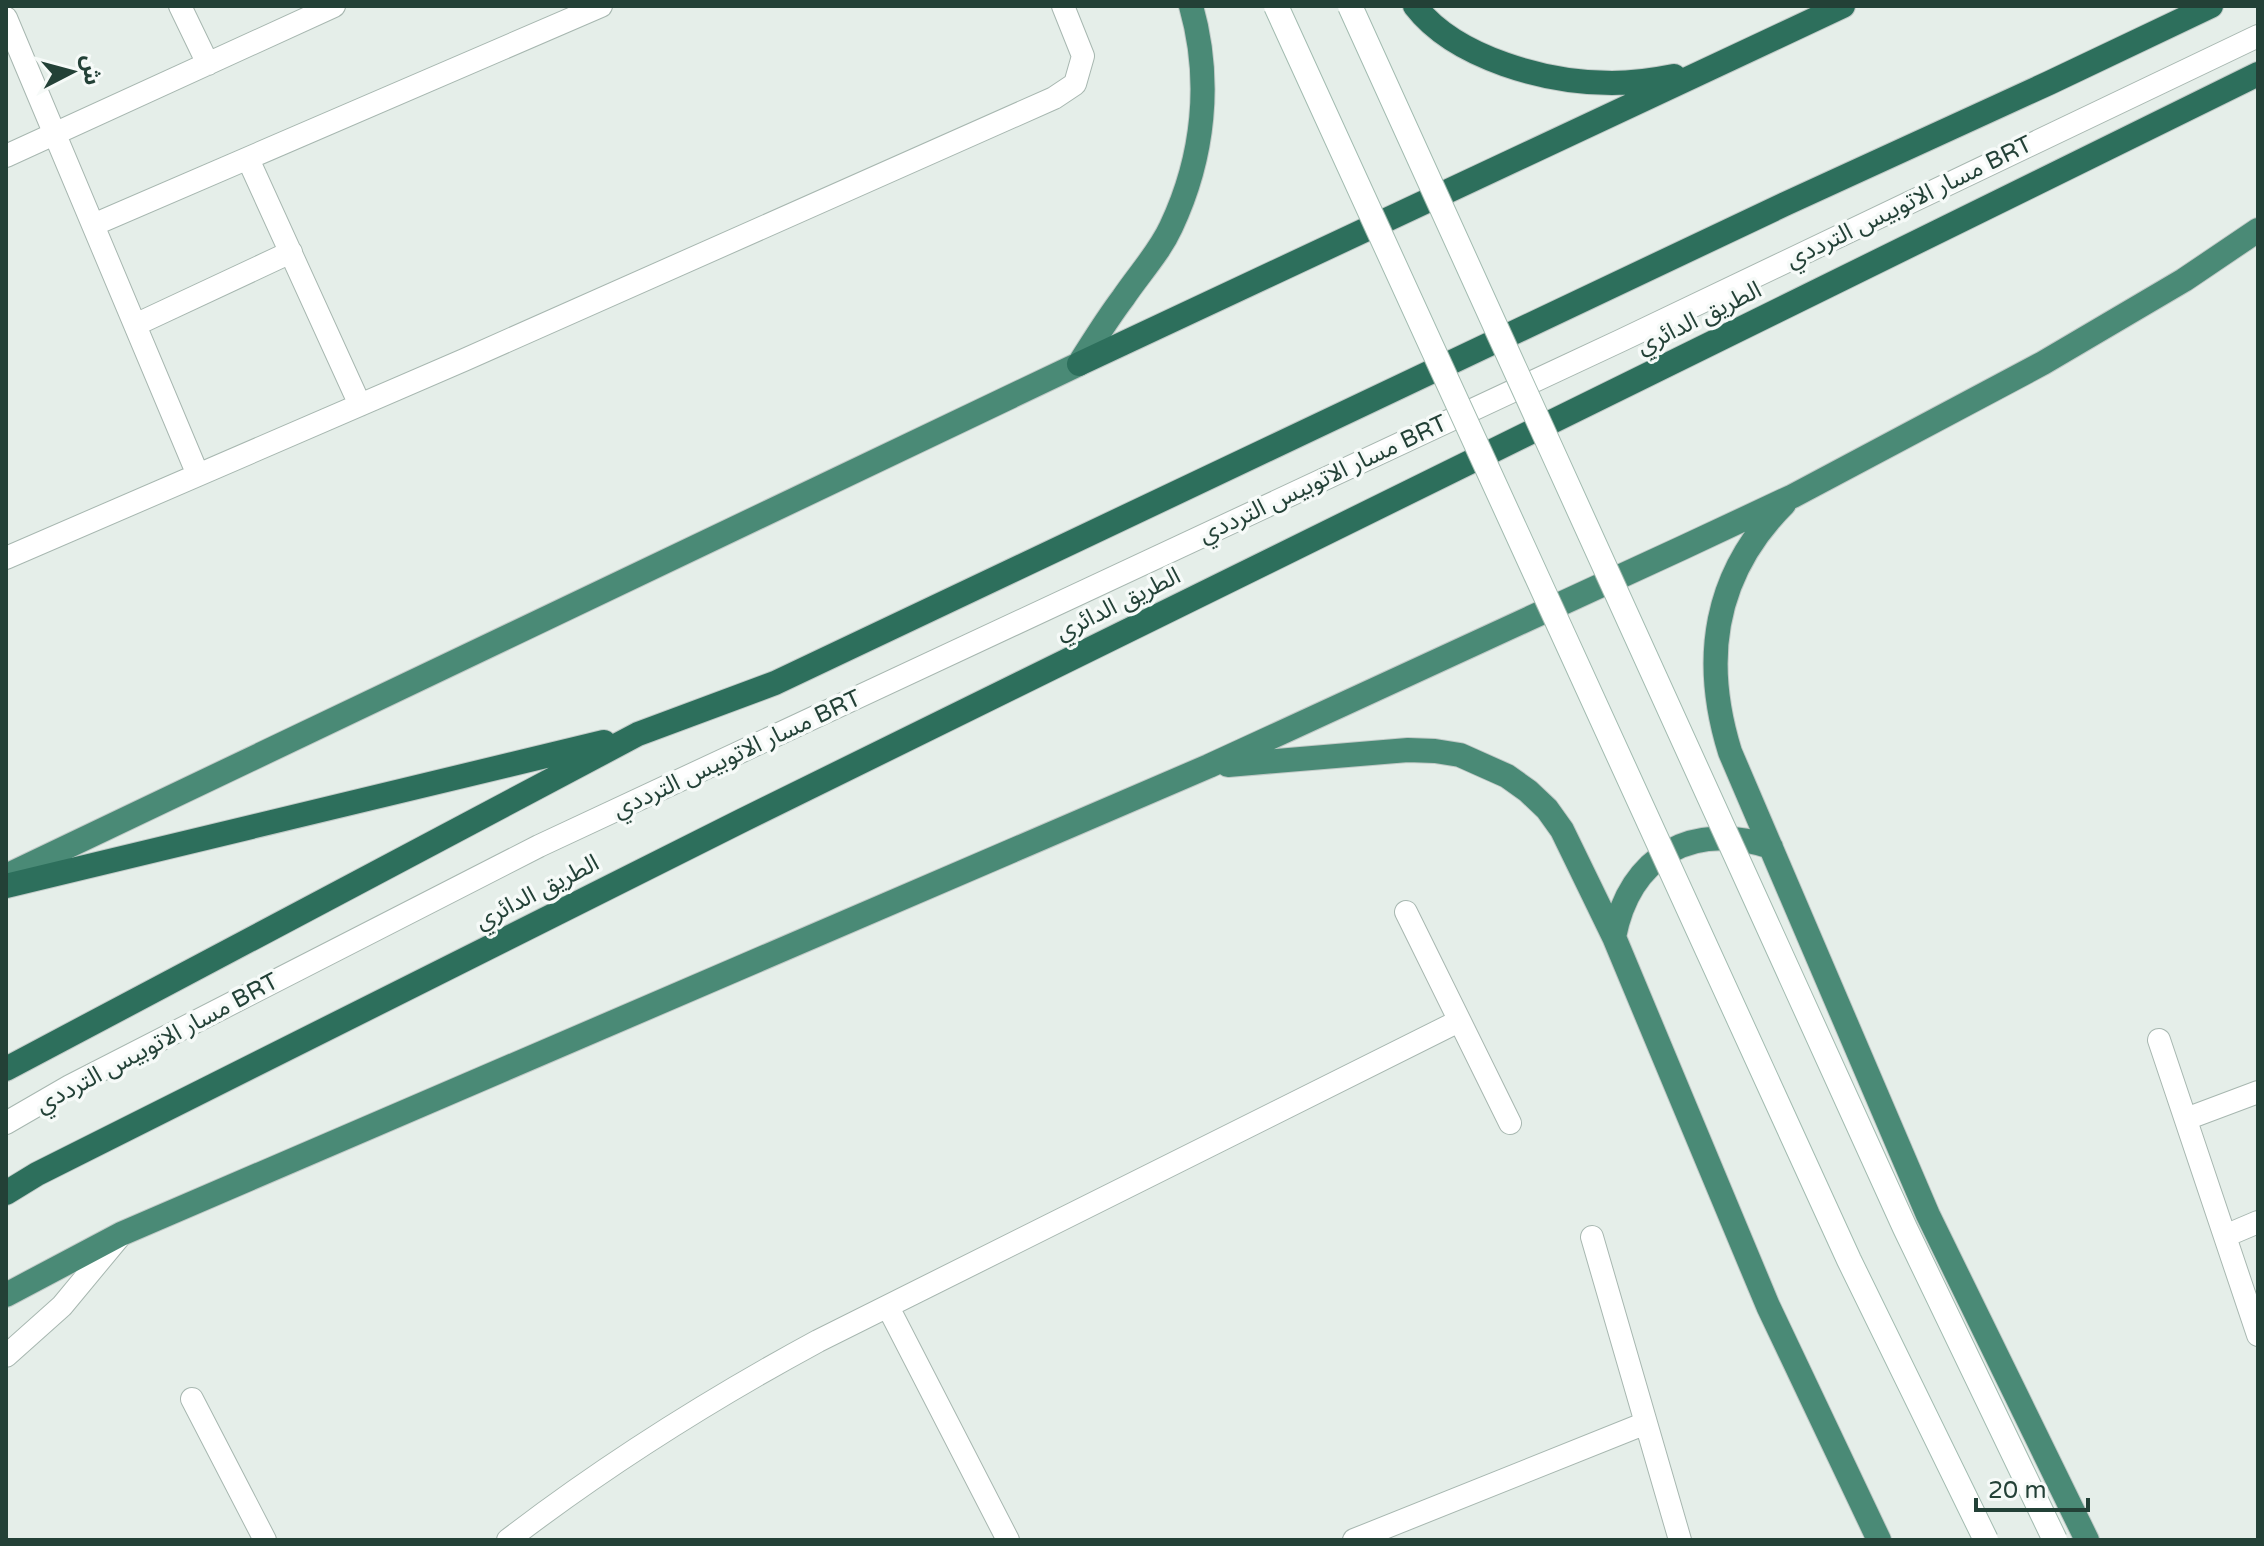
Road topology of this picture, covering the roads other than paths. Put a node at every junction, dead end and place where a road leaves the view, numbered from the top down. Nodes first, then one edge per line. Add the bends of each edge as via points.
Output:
1 (180, 6) edge
2 (334, 6) edge
3 (601, 6) edge
4 (1063, 6) edge
5 (1191, 6) edge
6 (1276, 6) edge
7 (1350, 6) edge
8 (1415, 6) edge
9 (1843, 6) edge
10 (2211, 6) edge
11 (6, 18) edge
12 (2258, 36) edge
13 (208, 64) junction
14 (1712, 68) junction
15 (2258, 74) edge
16 (55, 134) junction
17 (6, 156) edge
18 (248, 159) junction
19 (93, 225) junction
20 (2258, 230) edge
21 (291, 252) junction
22 (135, 325) junction
23 (1079, 364) junction
24 (360, 405) junction
25 (198, 475) junction
26 (1793, 496) junction
27 (6, 558) edge
28 (638, 734) junction
29 (1209, 766) junction
30 (1771, 847) junction
31 (6, 876) edge
32 (6, 886) edge
33 (1406, 912) dead end
34 (1614, 937) junction
35 (1459, 1021) junction
36 (2159, 1040) dead end
37 (6, 1069) edge
38 (2258, 1092) edge
39 (2186, 1119) junction
40 (6, 1123) edge
41 (1510, 1123) dead end
42 (6, 1193) edge
43 (2258, 1222) edge
44 (121, 1234) junction
45 (2225, 1236) junction
46 (1592, 1237) dead end
47 (6, 1295) edge
48 (888, 1307) junction
49 (2258, 1335) edge
50 (6, 1356) edge
51 (192, 1399) dead end
52 (1646, 1423) junction
53 (265, 1540) edge
54 (508, 1540) edge
55 (1008, 1540) edge
56 (1354, 1540) edge
57 (1680, 1540) edge
58 (1879, 1540) edge
59 (1986, 1540) edge
60 (2055, 1540) edge
61 (2087, 1540) edge

1 - 13 lane
2 - 13 lane
3 - 18 lane
4 - 24 lane via 1083,56 1075,84 1054,98
5 - 23 highway via 1203,70 1203,111 1186,191 1149,264
6 - 59 main road, bridge via 1849,1260
7 - 60 main road, bridge via 1905,1228
8 - 14 highway via 1428,23 1498,62 1574,81 1652,80
9 - 14 highway
10 - 28 highway via 775,683
11 - 16 lane
12 - 40 lane, مسار الاتوبيس الترددي BRT via 539,846
13 - 16 lane
14 - 23 highway
15 - 42 highway, الطريق الدائري via 741,821
16 - 17 lane
16 - 19 lane
18 - 19 lane
18 - 21 lane
19 - 22 lane
20 - 26 highway via 2043,363
21 - 22 lane
21 - 24 lane
22 - 25 lane
23 - 31 highway
24 - 25 lane
25 - 27 lane
26 - 29 highway
26 - 30 highway via 1749,546 1722,608 1716,641 1722,725
28 - 32 highway
28 - 37 highway
29 - 34 highway via 1408,750 1460,755 1484,764 1518,783 1547,809
29 - 44 highway
30 - 34 highway via 1726,837 1680,846 1642,873 1628,892
30 - 61 highway via 1928,1215
33 - 35 lane
34 - 58 highway via 1768,1306
35 - 41 lane
35 - 48 lane
36 - 39 lane
38 - 39 lane
39 - 45 lane
43 - 45 lane
44 - 47 highway
44 - 50 lane via 62,1306
45 - 49 lane
46 - 52 lane
48 - 54 lane via 684,1417
48 - 55 lane
51 - 53 lane
52 - 56 lane
52 - 57 lane

